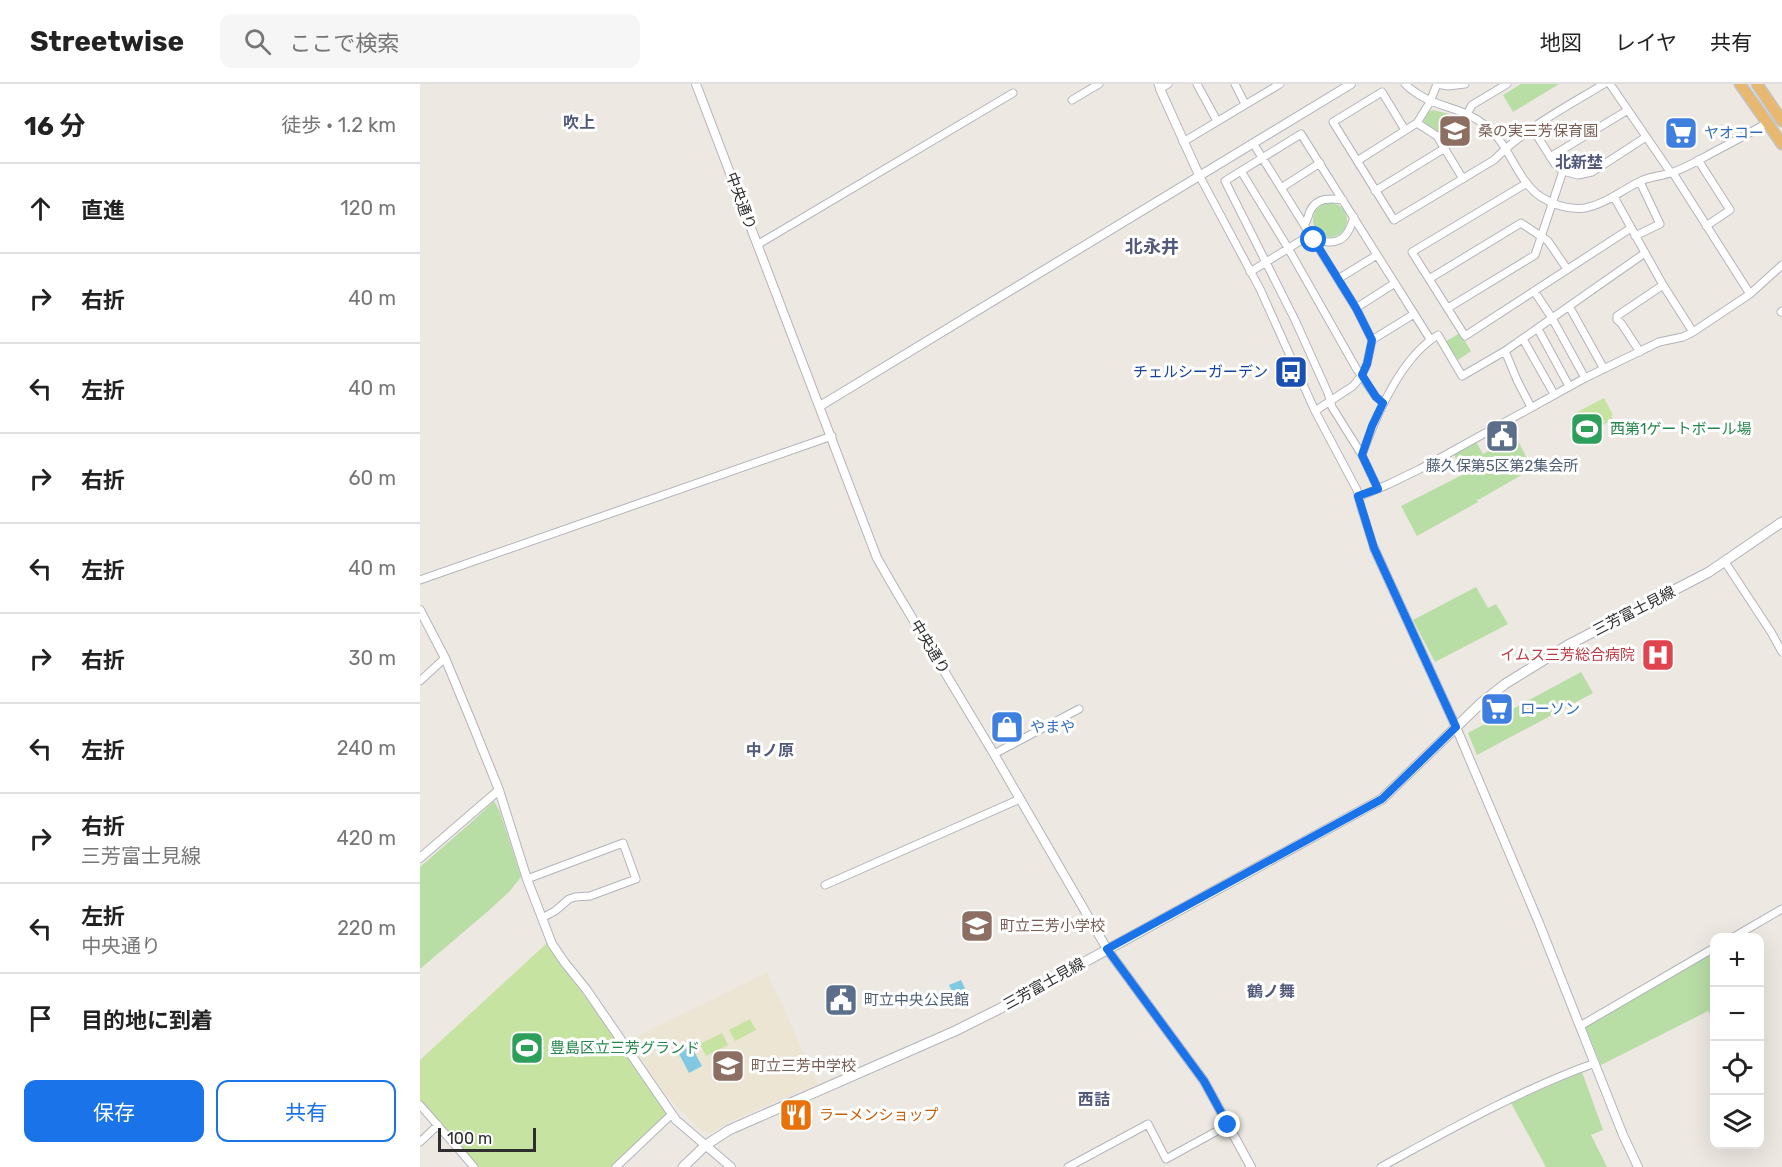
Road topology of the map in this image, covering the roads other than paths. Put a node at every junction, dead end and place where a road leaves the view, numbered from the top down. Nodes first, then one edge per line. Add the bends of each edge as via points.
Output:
1 (696, 84) edge
2 (1099, 84) edge
3 (1197, 84) edge
4 (1235, 84) edge
5 (1280, 84) edge
6 (1351, 84) edge
7 (1405, 84) edge
8 (1437, 84) edge
9 (1465, 84) edge
10 (1507, 84) edge
11 (1604, 84) edge
12 (1610, 84) edge
13 (1740, 84) edge
14 (1757, 84) edge
15 (1162, 86) edge
16 (1013, 93) dead end
17 (1072, 100) dead end
18 (1430, 102) junction
19 (1245, 104) junction
20 (1628, 110) junction
21 (1467, 114) junction
22 (1780, 114) edge
23 (1217, 121) junction
24 (1417, 123) junction
25 (1767, 123) junction
26 (1532, 128) junction
27 (1405, 130) junction
28 (1646, 137) junction
29 (1183, 142) junction
30 (1253, 143) junction
31 (1782, 144) edge
32 (1445, 148) junction
33 (1506, 148) junction
34 (1550, 157) junction
35 (1262, 158) junction
36 (1698, 160) junction
37 (1357, 161) junction
38 (1320, 163) junction
39 (1241, 171) junction
40 (1563, 171) junction
41 (1672, 173) junction
42 (1199, 175) junction
43 (1462, 179) junction
44 (1640, 182) junction
45 (1527, 183) junction
46 (1281, 188) junction
47 (1375, 191) junction
48 (1614, 196) junction
49 (1343, 200) junction
50 (1553, 203) junction
51 (1354, 217) junction
52 (1304, 225) junction
53 (1706, 226) junction
54 (1631, 228) junction
55 (1541, 236) junction
56 (1635, 236) junction
57 (1312, 238) junction
58 (757, 245) junction
59 (1288, 248) junction
60 (1645, 253) junction
61 (1377, 255) junction
62 (1266, 262) junction
63 (1782, 265) edge
64 (1567, 269) junction
65 (1250, 272) junction
66 (1338, 279) junction
67 (1429, 279) junction
68 (1395, 283) junction
69 (1663, 285) junction
70 (1534, 291) junction
71 (1750, 294) junction
72 (1569, 306) junction
73 (1356, 308) junction
74 (1448, 308) junction
75 (1414, 314) junction
76 (1552, 318) junction
77 (1538, 329) junction
78 (1694, 332) junction
79 (1430, 339) junction
80 (1523, 339) junction
81 (1372, 340) junction
82 (1505, 351) junction
83 (1640, 352) junction
84 (1604, 369) junction
85 (1362, 375) junction
86 (1585, 378) junction
87 (1569, 386) junction
88 (1554, 394) junction
89 (1330, 401) junction
90 (1383, 403) junction
91 (820, 406) junction
92 (1531, 407) junction
93 (1314, 411) junction
94 (832, 436) junction
95 (1362, 455) junction
96 (1378, 489) junction
97 (1358, 496) junction
98 (1782, 522) edge
99 (1374, 548) joint
100 (1725, 562) junction
101 (420, 579) edge
102 (420, 610) edge
103 (1782, 652) edge
104 (445, 658) junction
105 (420, 681) edge
106 (1078, 709) dead end
107 (1456, 727) junction
108 (994, 754) junction
109 (499, 790) junction
110 (1020, 798) junction
111 (420, 858) edge
112 (527, 879) junction
113 (825, 885) dead end
114 (1782, 909) edge
115 (542, 918) junction
116 (1741, 933) edge
117 (1107, 949) junction
118 (1710, 950) edge
119 (1580, 1026) junction
120 (1595, 1063) junction
121 (420, 1105) edge
122 (672, 1114) junction
123 (438, 1125) junction
124 (1228, 1125) junction
125 (420, 1142) edge
126 (706, 1145) junction
127 (474, 1167) edge
128 (616, 1167) edge
129 (683, 1167) edge
130 (731, 1167) edge
131 (1068, 1167) edge
132 (1251, 1167) edge
133 (1381, 1167) edge
134 (1638, 1167) edge

1 - 58 street, 中央通り
2 - 17 street
3 - 23 street
4 - 19 street
5 - 19 street
6 - 30 street
7 - 18 street
8 - 9 street
8 - 18 street
10 - 21 street via 1472,105
11 - 26 street
12 - 20 street
13 - 25 highway
14 - 22 highway
15 - 29 street
16 - 58 street
18 - 21 street
18 - 24 street
19 - 23 street
20 - 28 street
20 - 34 street
21 - 33 street via 1488,127
23 - 29 street
24 - 27 street
24 - 32 street via 1437,136
25 - 31 highway
25 - 36 street
26 - 33 street
26 - 34 street
27 - 37 street
27 - 37 street via 1382,92 1333,122
28 - 40 street via 1585,175
28 - 41 street
29 - 42 street
30 - 35 street
30 - 42 street
32 - 43 street
32 - 47 street
33 - 43 street
33 - 45 street
34 - 40 street
35 - 38 street via 1301,134
35 - 39 street
35 - 46 street
36 - 41 street
36 - 53 street via 1730,210
37 - 47 street
38 - 46 street
38 - 49 street
39 - 59 street
39 - 62 street via 1225,181
40 - 50 street
41 - 44 street
41 - 53 street
42 - 65 street
42 - 91 street
43 - 47 street via 1394,220
44 - 48 street
44 - 56 street via 1660,224
45 - 50 street via 1535,193
45 - 67 street via 1412,252
46 - 52 street
48 - 50 street via 1582,208
48 - 54 street
49 - 51 street
49 - 52 street via 1319,201
50 - 55 street
51 - 57 street via 1340,240
51 - 61 street
52 - 57 street
53 - 71 street
54 - 56 street
54 - 64 street
55 - 64 street
55 - 67 street via 1521,223
55 - 74 street via 1535,255
56 - 60 street
57 - 59 street
57 - 66 street
58 - 91 street, 中央通り
59 - 62 street
59 - 85 street
60 - 69 street
60 - 72 street
61 - 66 street
61 - 68 street
62 - 65 street
62 - 89 street
63 - 71 street
64 - 70 street
65 - 93 street
66 - 73 street
67 - 74 street
68 - 73 street
68 - 75 street
69 - 78 street
69 - 83 street via 1617,316
70 - 74 street via 1465,336
70 - 76 street
71 - 78 street
72 - 76 street
72 - 84 street
73 - 81 street
75 - 79 street
75 - 81 street
76 - 77 street
76 - 86 street
77 - 80 street
77 - 87 street
78 - 83 street
79 - 82 street via 1438,335 1462,376
79 - 90 street via 1399,375
80 - 82 street
80 - 88 street
81 - 85 street
82 - 92 street
83 - 84 street
84 - 86 street
85 - 89 street
85 - 90 street
86 - 87 street
87 - 88 street
88 - 92 street
89 - 93 street
89 - 95 street
90 - 95 street
91 - 94 street, 中央通り
92 - 96 street
93 - 97 street
94 - 101 street
94 - 108 street, 中央通り via 877,558
95 - 96 street
96 - 97 street
97 - 99 street
98 - 100 main road, 三芳富士見線
99 - 107 street
100 - 103 street
100 - 107 main road, 三芳富士見線 via 1529,668
102 - 104 street
104 - 105 street
104 - 109 street
106 - 108 street
107 - 117 main road, 三芳富士見線 via 1382,799
107 - 119 street
108 - 110 street, 中央通り
109 - 111 street
109 - 112 street
110 - 113 street
110 - 117 street, 中央通り
112 - 115 street
112 - 115 street via 623,843 636,879 590,896 569,899
114 - 116 street
115 - 122 street via 552,944
117 - 124 street, 中央通り via 1204,1081
117 - 126 main road, 三芳富士見線 via 990,1014 729,1131
118 - 119 street
119 - 120 street
120 - 133 street via 1488,1109
120 - 134 street
121 - 123 street
122 - 126 street
122 - 128 street
123 - 125 street
123 - 127 street
124 - 131 street via 1166,1159 1148,1124
124 - 132 street, 中央通り
126 - 129 main road, 三芳富士見線
126 - 130 street

